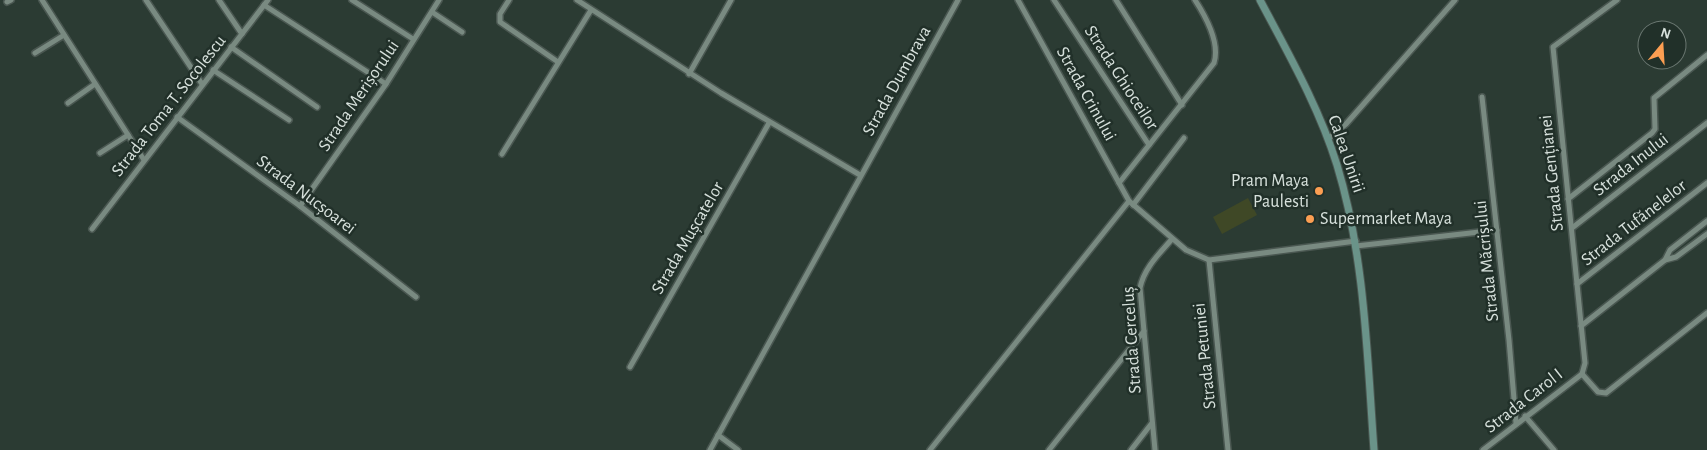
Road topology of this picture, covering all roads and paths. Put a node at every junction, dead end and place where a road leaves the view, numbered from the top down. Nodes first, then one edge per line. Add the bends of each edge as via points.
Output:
1 (42, 0) edge
2 (146, 0) edge
3 (219, 0) edge
4 (268, 0) edge
5 (352, 0) edge
6 (509, 0) edge
7 (577, 0) edge
8 (731, 0) edge
9 (958, 0) edge
10 (1018, 0) edge
11 (1054, 0) edge
12 (1116, 0) edge
13 (1195, 0) edge
14 (1260, 0) edge
15 (1455, 0) edge
16 (1617, 0) edge
17 (436, 1) edge
18 (264, 5) junction
19 (590, 10) junction
20 (432, 12) junction
21 (462, 32) dead end
22 (242, 34) junction
23 (64, 35) junction
24 (413, 40) junction
25 (231, 47) junction
26 (36, 53) dead end
27 (1707, 55) edge
28 (558, 62) junction
29 (213, 70) junction
30 (689, 74) junction
31 (95, 84) junction
32 (202, 84) junction
33 (386, 84) junction
34 (1482, 97) dead end
35 (68, 103) dead end
36 (1182, 104) junction
37 (317, 106) dead end
38 (177, 117) junction
39 (289, 120) dead end
40 (769, 123) junction
41 (1707, 123) edge
42 (128, 135) junction
43 (1184, 138) dead end
44 (1328, 139) junction
45 (1149, 145) junction
46 (100, 153) dead end
47 (502, 154) dead end
48 (144, 160) junction
49 (860, 175) junction
50 (1119, 183) junction
51 (1707, 183) edge
52 (1568, 199) junction
53 (1129, 201) junction
54 (1133, 205) junction
55 (300, 206) junction
56 (1707, 221) edge
57 (1572, 228) junction
58 (92, 229) dead end
59 (1497, 230) junction
60 (1707, 234) edge
61 (1172, 239) junction
62 (1356, 243) junction
63 (1209, 260) junction
64 (1665, 260) junction
65 (1577, 284) junction
66 (416, 297) dead end
67 (1707, 313) edge
68 (1581, 326) junction
69 (1144, 331) junction
70 (630, 367) dead end
71 (1582, 374) junction
72 (1525, 416) junction
73 (1152, 422) junction
74 (1516, 423) junction
75 (718, 436) junction
76 (710, 450) edge
77 (738, 450) edge
78 (930, 450) edge
79 (1049, 450) edge
80 (1131, 450) edge
81 (1155, 450) edge
82 (1228, 450) edge
83 (1374, 450) edge
84 (1483, 450) edge
85 (1554, 450) edge

1 - 23 street
2 - 32 street
3 - 22 street
4 - 18 street, Strada Toma T. Socolescu
5 - 24 street
6 - 28 street via 499,17 500,22
7 - 19 street
8 - 30 street
9 - 49 street, Strada Dumbrava
10 - 50 street, Strada Crinului
11 - 45 street, Strada Ghioceilor
12 - 36 street
13 - 36 street via 1217,50 1214,63
14 - 44 main road, Calea Unirii
15 - 44 street via 1346,124
16 - 52 street, Strada Gențianei via 1553,48
17 - 20 street, Strada Merișorului
18 - 22 street, Strada Toma T. Socolescu
18 - 33 street
19 - 28 street
19 - 30 street
20 - 21 street
20 - 24 street, Strada Merișorului
22 - 25 street, Strada Toma T. Socolescu
23 - 26 street
23 - 31 street
24 - 33 street, Strada Merișorului
25 - 29 street, Strada Toma T. Socolescu
25 - 37 street
27 - 52 street via 1654,98 1652,133
28 - 47 street
29 - 32 street, Strada Toma T. Socolescu
29 - 39 street
30 - 40 street
31 - 35 street
31 - 42 street
32 - 38 street, Strada Toma T. Socolescu
33 - 55 street, Strada Merișorului
34 - 59 street, Strada Măcrișului
36 - 45 street
38 - 48 street, Strada Toma T. Socolescu
38 - 55 street, Strada Nucșoarei
40 - 49 street
40 - 70 street, Strada Mușcatelor
41 - 57 street, Strada Inului
42 - 46 street
42 - 48 street
43 - 54 street
44 - 62 main road, Calea Unirii via 1346,196
45 - 50 street
48 - 58 street, Strada Toma T. Socolescu
49 - 75 street, Strada Dumbrava
50 - 53 street, Strada Crinului
51 - 65 street, Strada Tufănelelor
52 - 57 street, Strada Gențianei
53 - 54 street, Strada Crinului
53 - 78 street
54 - 61 street, Strada Crinului
55 - 66 street, Strada Nucșoarei
56 - 64 street via 1670,250
57 - 65 street, Strada Gențianei
59 - 62 street
59 - 74 street, Strada Măcrișului
60 - 64 street via 1676,257
61 - 63 street, Strada Crinului via 1186,250
61 - 69 street, Strada Cerceluș via 1142,277
62 - 63 street
62 - 83 main road, Calea Unirii
63 - 82 street, Strada Petuniei
64 - 68 street
65 - 68 street, Strada Gențianei
67 - 71 street via 1606,392 1598,392
68 - 71 street, Strada Gențianei via 1585,363
69 - 73 street, Strada Cerceluș
69 - 79 street
71 - 72 street, Strada Carol I
72 - 74 street, Strada Carol I
72 - 85 street
73 - 80 street
73 - 81 street, Strada Cerceluș
74 - 84 street, Strada Carol I
75 - 76 street, Strada Dumbrava
75 - 77 street

